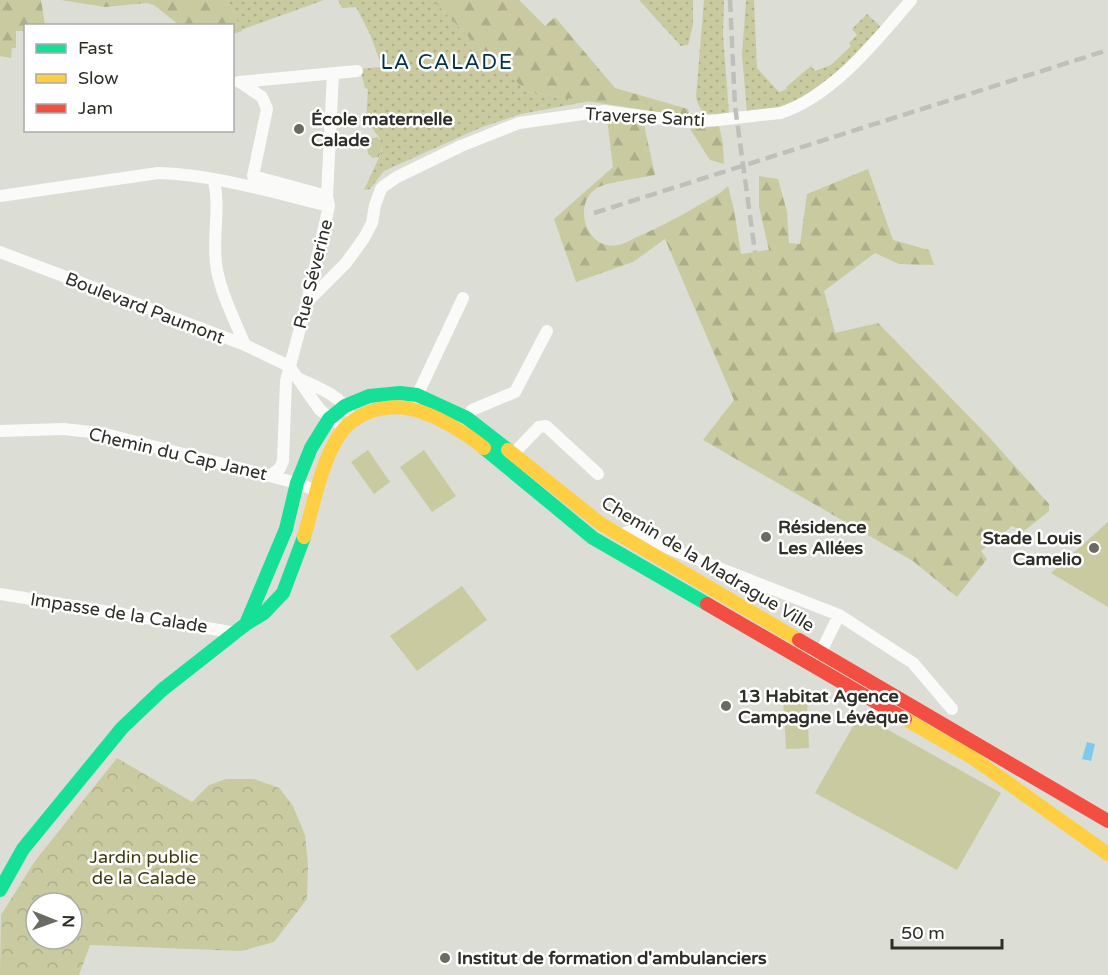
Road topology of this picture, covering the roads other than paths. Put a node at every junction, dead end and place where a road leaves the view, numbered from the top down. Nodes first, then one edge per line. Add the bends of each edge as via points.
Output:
1 (911, 0) edge
2 (357, 71) dead end
3 (333, 74) junction
4 (236, 82) edge
5 (214, 181) junction
6 (0, 196) edge
7 (328, 201) junction
8 (0, 252) edge
9 (463, 298) dead end
10 (307, 302) junction
11 (547, 331) dead end
12 (245, 345) junction
13 (289, 366) junction
14 (298, 378) junction
15 (417, 395) junction
16 (345, 406) junction
17 (411, 409) junction
18 (467, 418) junction
19 (329, 419) junction
20 (349, 424) junction
21 (459, 430) junction
22 (0, 431) edge
23 (512, 455) junction
24 (598, 474) dead end
25 (270, 476) junction
26 (297, 483) junction
27 (317, 491) junction
28 (614, 531) junction
29 (612, 549) junction
30 (668, 563) junction
31 (724, 570) junction
32 (710, 588) junction
33 (0, 594) edge
34 (839, 615) junction
35 (748, 627) junction
36 (242, 628) junction
37 (765, 636) junction
38 (821, 652) junction
39 (952, 709) dead end
40 (1108, 820) edge
41 (1108, 854) edge
42 (0, 890) edge

1 - 10 street, Traverse Santi via 869,49 822,89 780,113 686,122 604,111 519,123 397,177 381,189 364,238 346,263
2 - 3 street
3 - 4 street
3 - 7 street, Rue Séverine
4 - 7 street via 262,97 267,109 254,176
5 - 6 street via 159,173
5 - 7 street
5 - 12 street via 218,204 217,271
7 - 10 street, Rue Séverine
8 - 12 street, Boulevard Paumont
9 - 15 street
10 - 13 street, Rue Séverine
11 - 18 street via 515,392 472,410
12 - 13 street, Boulevard Paumont
13 - 14 street
13 - 25 street via 283,461
14 - 16 street
14 - 19 street
15 - 16 street, Chemin de la Madrague Ville via 386,393
15 - 17 street
15 - 18 street, Chemin de la Madrague Ville
16 - 19 street, Chemin de la Madrague Ville
16 - 20 street
17 - 20 street, Chemin de la Madrague Ville via 382,408
17 - 21 street, Chemin de la Madrague Ville
18 - 21 street
18 - 23 street, Chemin de la Madrague Ville
19 - 20 street
19 - 26 street, Chemin de la Madrague Ville via 311,448
20 - 27 street, Chemin de la Madrague Ville via 332,449
21 - 29 street, Chemin de la Madrague Ville
22 - 25 street, Chemin du Cap Janet via 63,429 101,433
23 - 24 street via 539,427 546,426
23 - 28 street, Chemin de la Madrague Ville
25 - 26 street, Chemin du Cap Janet
26 - 27 street, Chemin du Cap Janet
26 - 36 street, Chemin de la Madrague Ville via 286,529
27 - 36 street, Chemin de la Madrague Ville via 283,593
28 - 30 street, Chemin de la Madrague Ville
28 - 31 street via 630,532
29 - 30 street via 626,549 654,563
29 - 35 street, Chemin de la Madrague Ville
30 - 32 street, Chemin de la Madrague Ville
31 - 32 street
31 - 34 street
32 - 35 street via 713,599 742,616
32 - 38 street, Chemin de la Madrague Ville
33 - 36 street, Impasse de la Calade
34 - 38 street
34 - 39 street via 913,663
35 - 37 street, Chemin de la Madrague Ville
36 - 42 street, Chemin de la Madrague Ville via 162,690 122,728 23,849
37 - 38 street via 782,639 806,652
37 - 41 street, Chemin de la Madrague Ville via 973,758
38 - 40 street, Chemin de la Madrague Ville

